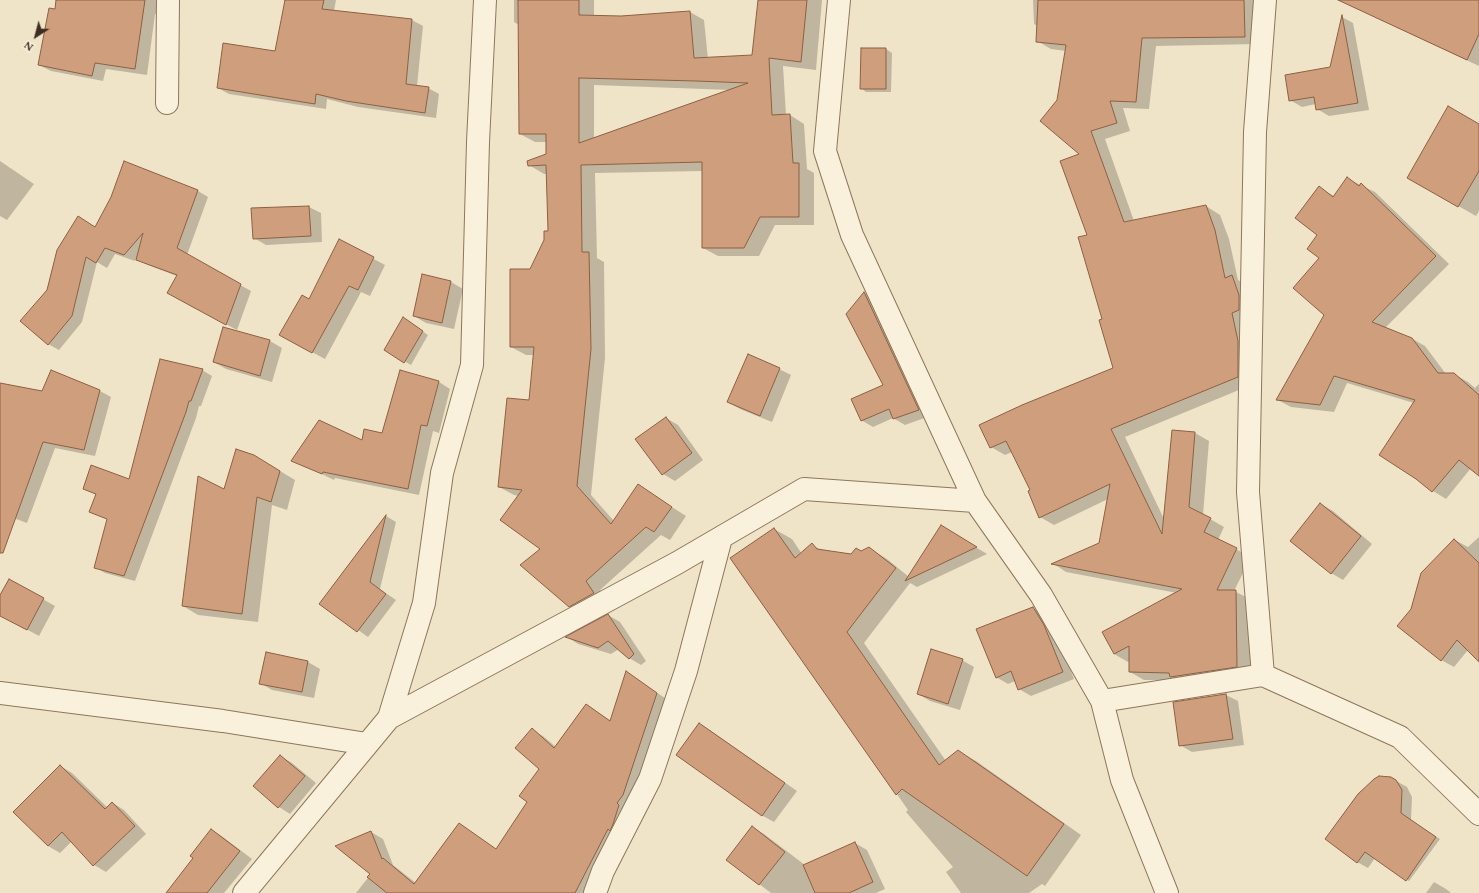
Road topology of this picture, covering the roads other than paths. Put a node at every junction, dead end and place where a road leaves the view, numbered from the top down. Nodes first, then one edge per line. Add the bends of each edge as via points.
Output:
1 (168, 0) edge
2 (485, 0) edge
3 (838, 0) edge
4 (1265, 0) edge
5 (167, 102) dead end
6 (974, 501) junction
7 (721, 538) junction
8 (1263, 675) junction
9 (0, 693) edge
10 (1102, 701) junction
11 (389, 718) junction
12 (367, 744) junction
13 (1479, 814) edge
14 (244, 893) edge
15 (595, 893) edge
16 (1167, 893) edge

1 - 5 street
2 - 11 street via 472,365 442,473 424,603
3 - 6 street via 825,151 852,235
4 - 8 street via 1255,132 1248,492
6 - 7 street via 804,489
6 - 10 street via 1041,595
7 - 11 street
7 - 15 street via 686,671 650,779 603,870
8 - 10 street
8 - 13 street via 1400,736
9 - 12 street via 223,721
10 - 16 street via 1122,780
11 - 12 street
12 - 14 street

